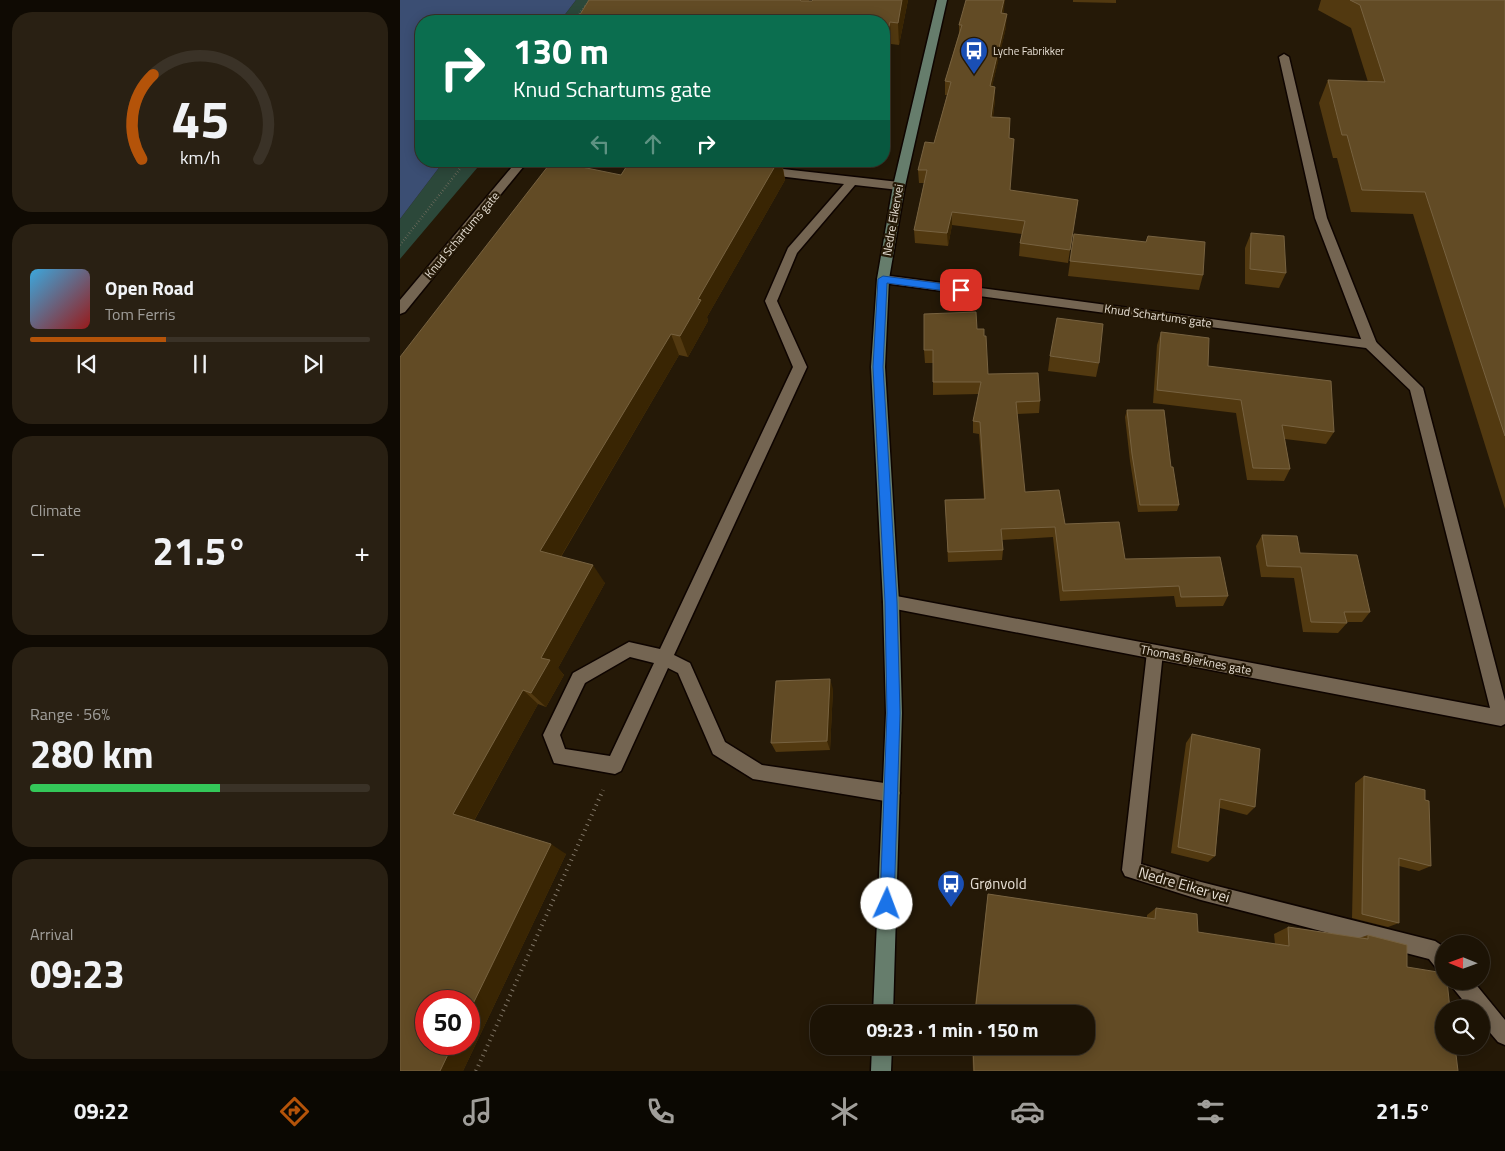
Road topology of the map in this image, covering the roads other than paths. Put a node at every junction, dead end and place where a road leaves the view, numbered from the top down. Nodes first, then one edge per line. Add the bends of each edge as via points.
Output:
1 (942, 0) edge
2 (1284, 57) dead end
3 (518, 167) edge
4 (756, 170) edge
5 (853, 180) junction
6 (899, 186) junction
7 (883, 279) junction
8 (400, 309) edge
9 (1370, 344) junction
10 (891, 602) junction
11 (1155, 652) junction
12 (664, 658) junction
13 (891, 794) junction
14 (1435, 951) edge
15 (1468, 990) edge
16 (883, 1005) edge
17 (1505, 1035) edge
18 (882, 1055) edge
19 (881, 1071) edge

1 - 6 main road, Nedre Eikervei
2 - 9 street via 1321,218
3 - 8 street, Knud Schartums gate
4 - 5 street
5 - 6 street
5 - 12 street via 792,251 771,301 800,366
6 - 7 main road, Nedre Eikervei
7 - 9 street, Knud Schartums gate
7 - 10 main road, Nedre Eikervei via 878,367
9 - 11 street, Thomas Bjerknes gate via 1416,388 1501,718
10 - 11 street, Thomas Bjerknes gate
10 - 13 main road, Nedre Eikervei via 894,713
11 - 14 street, Nedre Eiker vei via 1131,870
12 - 12 street via 629,649 579,678 551,735 560,757 615,765
12 - 13 street via 684,668 719,748 759,773
13 - 16 main road, Nedre Eikervei
15 - 17 street
18 - 19 main road

